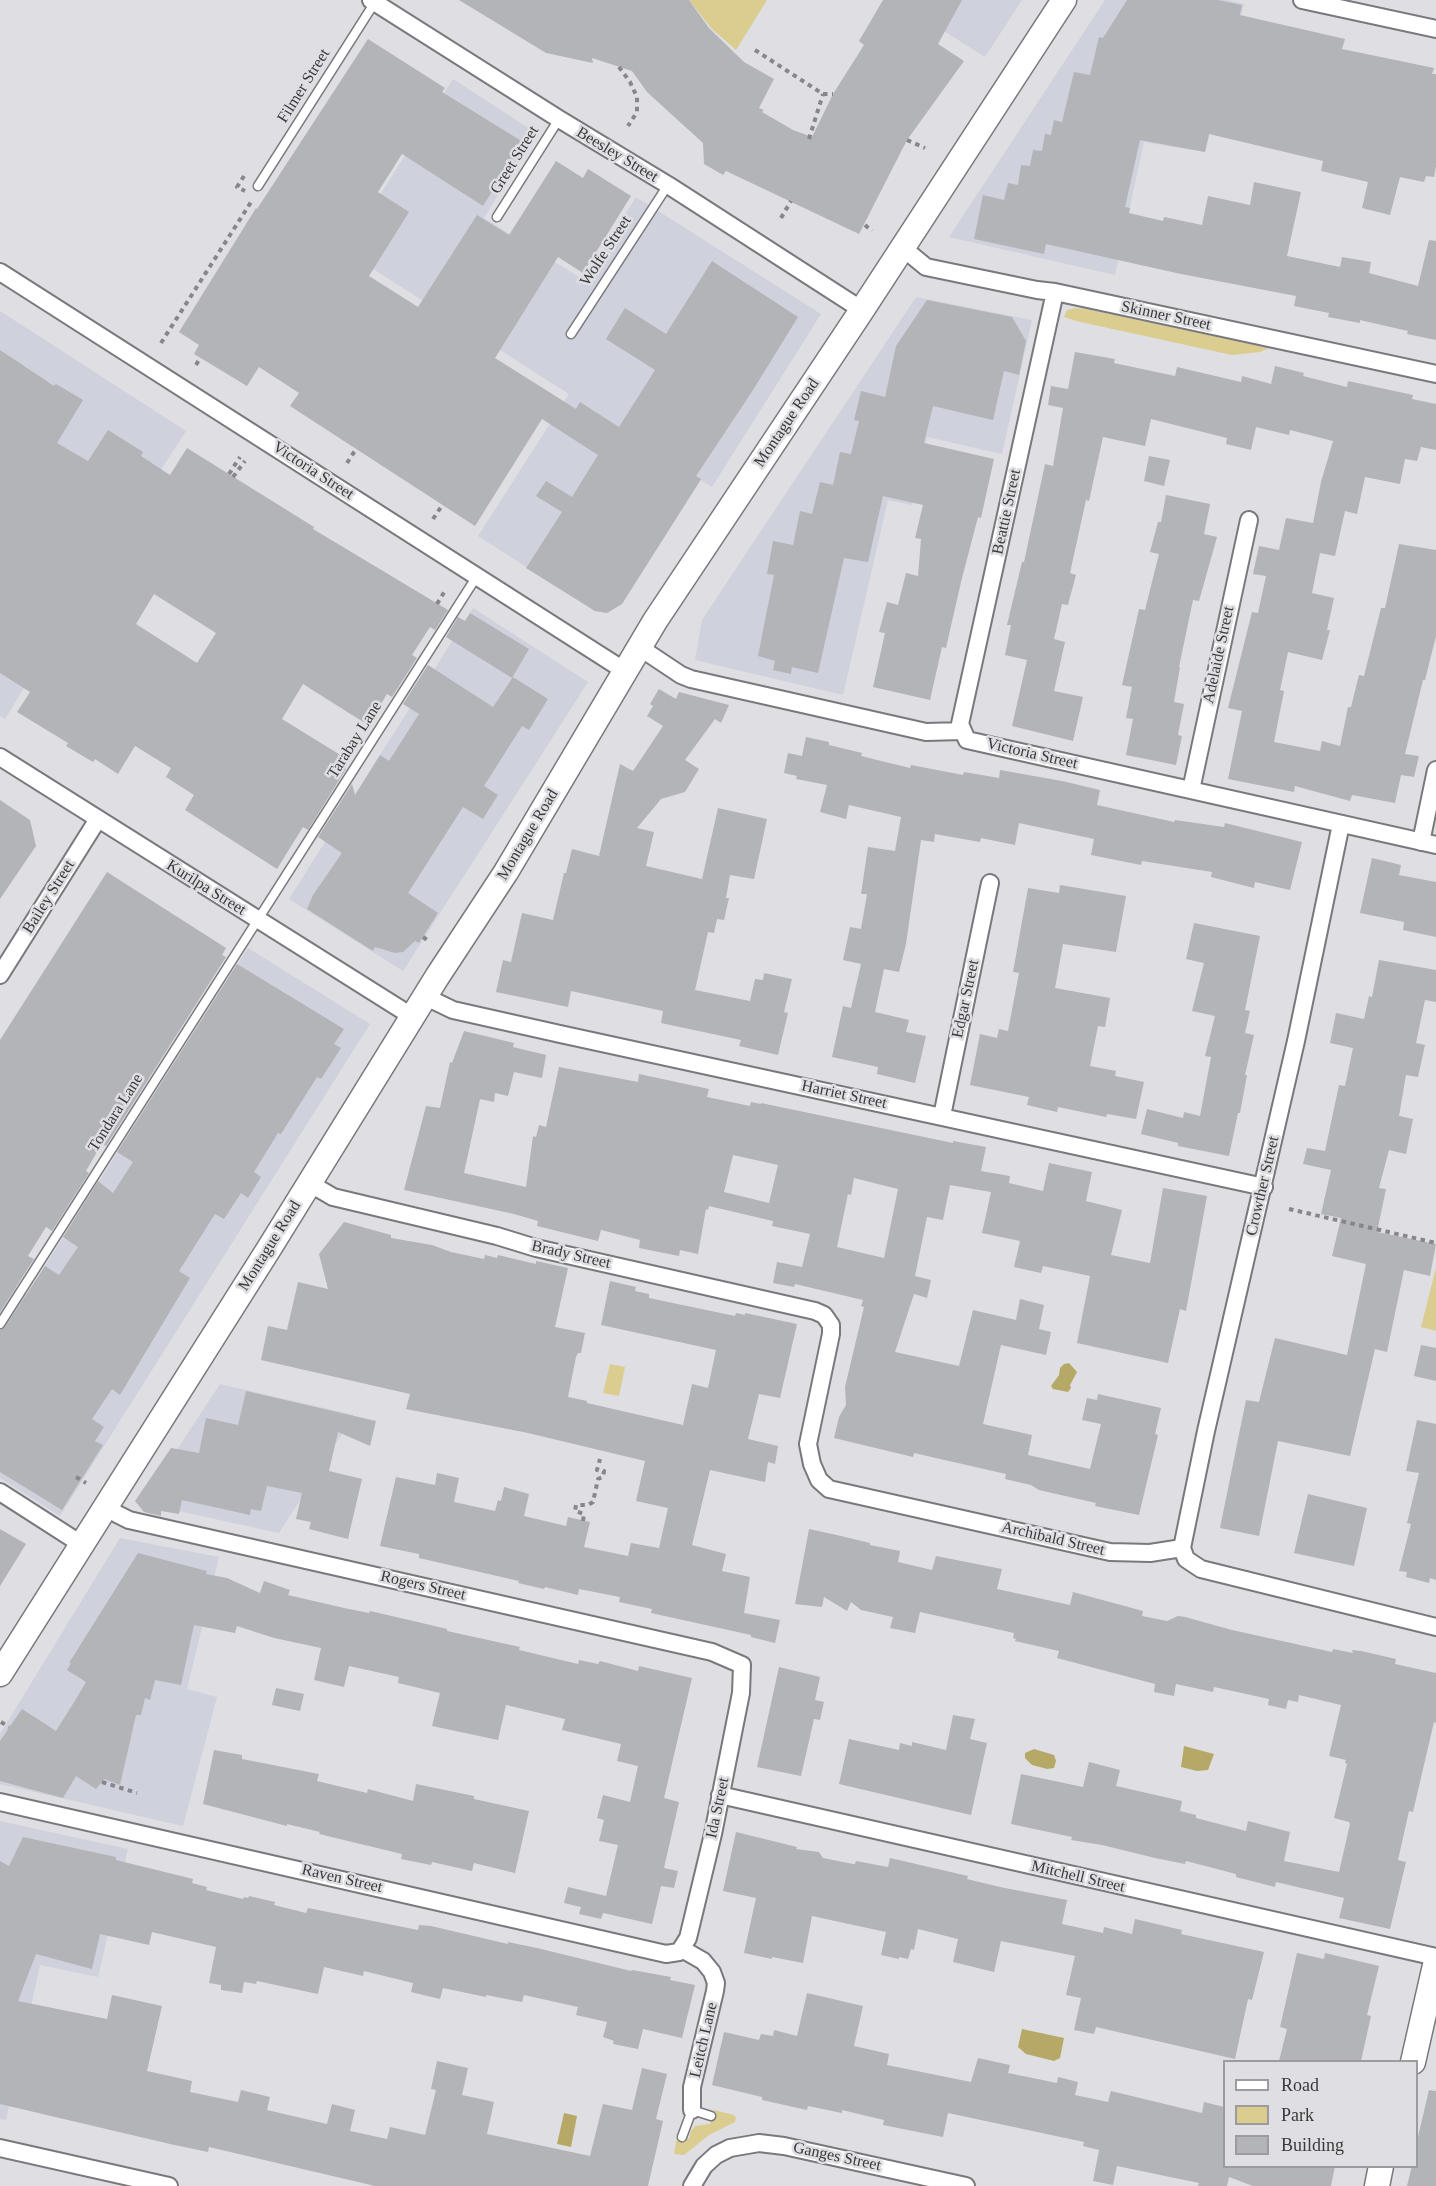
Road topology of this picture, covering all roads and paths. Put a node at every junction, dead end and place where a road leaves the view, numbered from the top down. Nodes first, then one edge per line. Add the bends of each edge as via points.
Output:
1 (1064, 0) edge
2 (1302, 0) edge
3 (373, 1) edge
4 (1436, 29) edge
5 (755, 50) dead end
6 (619, 67) dead end
7 (822, 94) junction
8 (833, 94) dead end
9 (559, 120) junction
10 (628, 126) dead end
11 (809, 139) dead end
12 (907, 140) dead end
13 (925, 148) dead end
14 (668, 185) junction
15 (258, 186) dead end
16 (791, 201) dead end
17 (497, 217) dead end
18 (782, 218) dead end
19 (865, 225) dead end
20 (872, 231) dead end
21 (903, 248) junction
22 (0, 272) edge
23 (1055, 292) junction
24 (862, 310) junction
25 (571, 334) dead end
26 (200, 358) dead end
27 (196, 365) dead end
28 (1436, 374) edge
29 (356, 449) dead end
30 (240, 457) dead end
31 (245, 461) dead end
32 (347, 463) dead end
33 (443, 504) dead end
34 (433, 519) dead end
35 (1249, 520) dead end
36 (477, 576) junction
37 (446, 589) dead end
38 (437, 604) dead end
39 (639, 647) junction
40 (625, 671) junction
41 (962, 731) junction
42 (0, 757) edge
43 (1436, 770) edge
44 (1191, 790) junction
45 (98, 819) junction
46 (1341, 824) junction
47 (1429, 843) edge
48 (990, 882) dead end
49 (257, 920) junction
50 (423, 937) dead end
51 (430, 942) dead end
52 (0, 975) edge
53 (419, 1007) junction
54 (942, 1116) junction
55 (309, 1183) junction
56 (1264, 1187) junction
57 (1289, 1209) dead end
58 (1436, 1243) edge
59 (0, 1324) edge
60 (831, 1325) joint
61 (600, 1459) dead end
62 (76, 1477) dead end
63 (86, 1483) dead end
64 (0, 1492) edge
65 (106, 1506) junction
66 (583, 1521) dead end
67 (81, 1544) junction
68 (1182, 1548) junction
69 (1436, 1627) edge
70 (741, 1665) joint
71 (0, 1674) edge
72 (1, 1722) edge
73 (9, 1727) dead end
74 (102, 1782) dead end
75 (137, 1793) dead end
76 (720, 1795) junction
77 (0, 1802) edge
78 (682, 1949) junction
79 (1436, 1959) edge
80 (1432, 1998) edge
81 (1413, 2060) edge
82 (692, 2110) junction
83 (711, 2116) dead end
84 (682, 2137) dead end
85 (0, 2148) edge
86 (1381, 2168) edge
87 (1397, 2168) edge
88 (169, 2186) edge
89 (692, 2186) edge
90 (966, 2186) edge
91 (1377, 2186) edge
92 (1394, 2186) edge

1 - 21 street, Montague Road
2 - 4 street
3 - 9 street, Beesley Street
3 - 15 lane, Filmer Street
5 - 7 path
6 - 10 path via 637,97 637,112
7 - 8 path
7 - 11 path
9 - 14 street, Beesley Street
9 - 17 lane, Greet Street
12 - 13 path
14 - 24 street, Beesley Street
14 - 25 lane, Wolfe Street
16 - 18 path
19 - 20 path
21 - 23 street, Skinner Street via 926,267
21 - 24 street, Montague Road
22 - 36 street, Victoria Street
23 - 28 street, Skinner Street
23 - 41 street, Beattie Street via 960,723
24 - 39 street, Montague Road
26 - 27 path
29 - 32 path
30 - 31 path via 231,476
33 - 34 path
35 - 44 street, Adelaide Street
36 - 40 street, Victoria Street
36 - 49 lane, Tarabay Lane
37 - 38 path
39 - 40 street, Montague Road
39 - 41 street via 691,679 926,732
40 - 53 street, Montague Road via 506,872
41 - 44 street, Victoria Street via 967,740
42 - 45 street, Kurilpa Street
43 - 47 street
44 - 46 street, Victoria Street
45 - 49 street, Kurilpa Street
45 - 52 street, Bailey Street
46 - 47 street, Victoria Street
46 - 56 street, Crowther Street
48 - 54 street, Edgar Street
49 - 53 street, Kurilpa Street
49 - 59 lane, Tondara Lane
50 - 51 path
53 - 54 street, Harriet Street via 442,1006
53 - 55 street, Montague Road
54 - 56 street, Harriet Street
55 - 60 street, Brady Street via 333,1197 815,1311
55 - 65 street, Montague Road
56 - 68 street, Crowther Street
57 - 58 path
60 - 68 street, Archibald Street via 808,1444 819,1480 829,1489 1110,1552 1150,1553
61 - 66 path via 597,1470 604,1471 593,1502 576,1505 575,1511 584,1514
62 - 63 path
64 - 67 street
65 - 67 street, Montague Road
65 - 70 street, Rogers Street via 129,1520 712,1652
67 - 71 street, Montague Road
68 - 69 street via 1186,1559 1201,1569
70 - 76 street, Ida Street via 742,1688
72 - 73 path
74 - 75 path
76 - 78 street, Ida Street via 690,1934
76 - 79 street, Mitchell Street
77 - 78 street, Raven Street via 666,1954
78 - 82 street, Leitch Lane via 703,1962 716,1983 692,2087
79 - 80 street
80 - 81 street
82 - 83 lane
82 - 84 lane
85 - 88 street
86 - 91 street
87 - 92 street
89 - 90 street, Ganges Street via 710,2160 742,2144 769,2144

